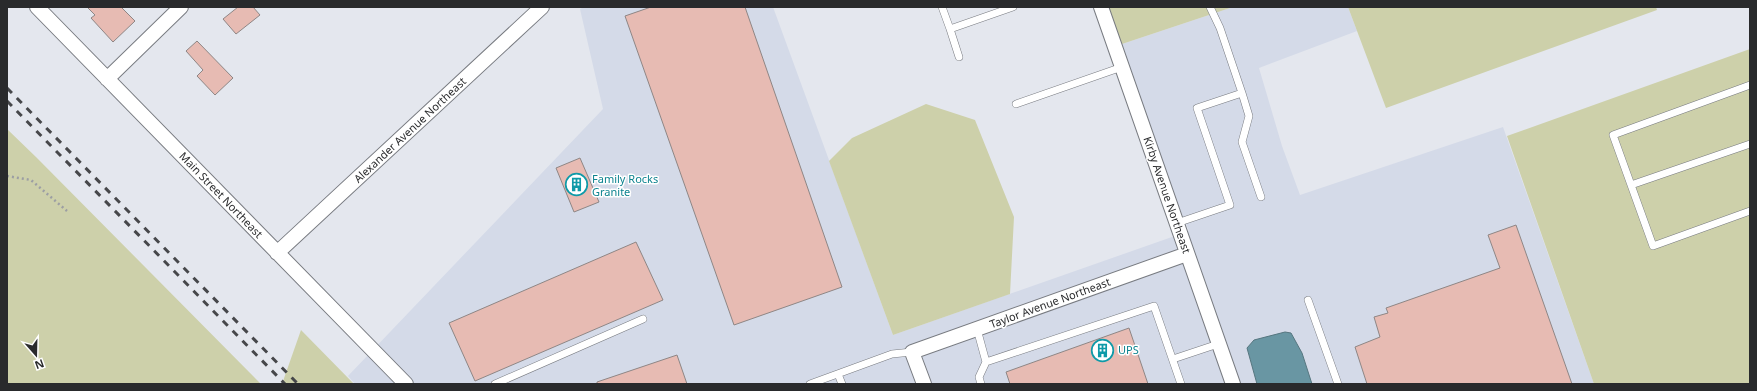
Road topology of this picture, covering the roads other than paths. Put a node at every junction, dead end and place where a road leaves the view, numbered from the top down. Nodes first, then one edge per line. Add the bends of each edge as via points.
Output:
1 (37, 7) edge
2 (181, 7) edge
3 (542, 7) edge
4 (942, 7) edge
5 (1011, 7) edge
6 (1101, 7) edge
7 (1210, 7) edge
8 (950, 28) junction
9 (959, 57) dead end
10 (1122, 67) junction
11 (107, 79) junction
12 (1750, 85) edge
13 (1242, 93) junction
14 (1016, 104) dead end
15 (1750, 144) edge
16 (1631, 185) junction
17 (1261, 197) dead end
18 (1750, 211) edge
19 (1177, 223) junction
20 (277, 253) junction
21 (1187, 254) junction
22 (1308, 300) dead end
23 (643, 319) dead end
24 (976, 329) junction
25 (1218, 344) junction
26 (912, 352) junction
27 (1173, 359) junction
28 (986, 362) junction
29 (838, 374) junction
30 (406, 384) edge
31 (495, 384) edge
32 (810, 384) edge
33 (842, 384) edge
34 (924, 384) edge
35 (981, 384) edge
36 (1181, 384) edge
37 (1232, 384) edge
38 (1338, 384) edge

1 - 11 street, Main Street Northeast
2 - 11 street
3 - 20 street, Alexander Avenue Northeast
4 - 8 lane
5 - 8 lane
6 - 10 street, Kirby Avenue Northeast
7 - 13 lane via 1220,28
8 - 9 lane
10 - 14 lane
10 - 19 street, Kirby Avenue Northeast
11 - 20 street, Main Street Northeast
12 - 16 lane via 1613,135
13 - 17 lane via 1249,116 1242,142
13 - 19 lane via 1197,108 1230,205
15 - 16 lane
16 - 18 lane via 1653,246
19 - 21 street, Kirby Avenue Northeast
20 - 30 street, Main Street Northeast
21 - 24 street, Taylor Avenue Northeast
21 - 25 street, Kirby Avenue Northeast
22 - 38 lane
23 - 31 lane
24 - 26 street, Taylor Avenue Northeast
24 - 28 lane
25 - 27 lane
25 - 37 street, Kirby Avenue Northeast
26 - 29 lane via 892,354
26 - 34 street
27 - 28 lane via 1154,306
27 - 36 lane
28 - 35 lane via 979,377
29 - 32 lane
29 - 33 lane

